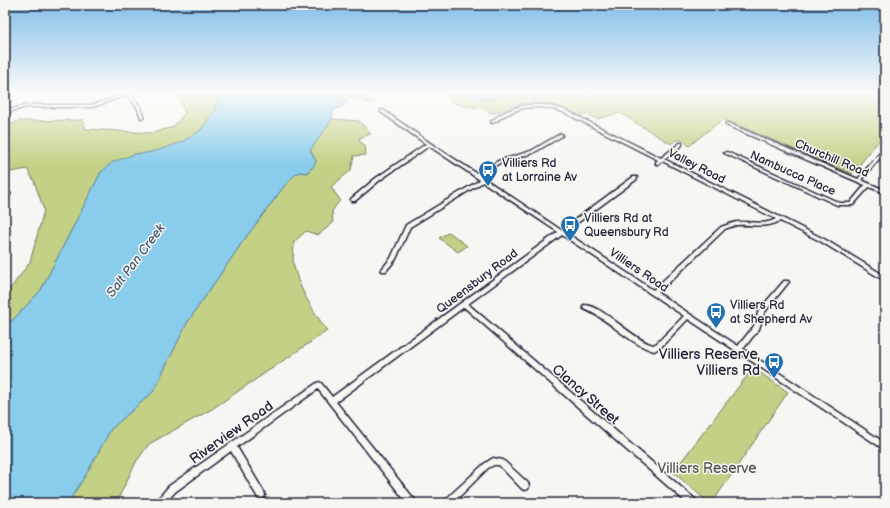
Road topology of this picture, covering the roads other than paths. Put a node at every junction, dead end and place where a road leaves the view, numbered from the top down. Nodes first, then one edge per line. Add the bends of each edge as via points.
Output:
1 (390, 117) edge
2 (499, 117) edge
3 (577, 117) edge
4 (493, 122) dead end
5 (727, 124) dead end
6 (561, 135) dead end
7 (429, 144) junction
8 (682, 144) dead end
9 (885, 149) edge
10 (726, 153) dead end
11 (662, 160) junction
12 (657, 163) dead end
13 (476, 175) junction
14 (635, 178) dead end
15 (484, 180) junction
16 (858, 181) junction
17 (868, 184) junction
18 (885, 192) edge
19 (352, 200) dead end
20 (779, 219) junction
21 (562, 232) junction
22 (384, 270) dead end
23 (885, 279) edge
24 (786, 282) dead end
25 (654, 293) junction
26 (464, 304) junction
27 (586, 307) dead end
28 (688, 316) junction
29 (739, 350) junction
30 (332, 401) junction
31 (232, 446) junction
32 (885, 447) edge
33 (525, 486) dead end
34 (261, 495) dead end
35 (160, 503) edge
36 (412, 503) edge
37 (448, 503) edge
38 (693, 503) edge

1 - 7 street, Villiers Road
2 - 4 street, Valley Road
3 - 11 street, Valley Road
5 - 16 street, Churchill Road
6 - 13 street via 532,152 499,162
7 - 13 street, Villiers Road
7 - 19 street
8 - 11 street
9 - 16 street
10 - 17 street, Nambucca Place via 839,204 851,204
11 - 12 street
11 - 20 street, Valley Road
13 - 15 street, Villiers Road
14 - 21 street, Queensbury Road
15 - 21 street, Villiers Road
15 - 22 street via 408,226 393,259
16 - 17 street, Churchill Road
17 - 18 street, Churchill Road
20 - 23 street, Valley Road via 828,244
20 - 25 street via 770,225 741,223 723,228
21 - 25 street, Villiers Road
21 - 26 street, Queensbury Road
24 - 29 street via 761,312 757,327
25 - 28 street, Villiers Road
26 - 30 street, Queensbury Road
26 - 38 street, Clancy Street
27 - 28 street via 600,312 642,343 654,348
28 - 29 street, Villiers Road
29 - 32 street, Villiers Road
30 - 31 street, Riverview Road via 319,385
30 - 36 street
31 - 34 street
31 - 35 street, Riverview Road via 172,489
33 - 37 street via 501,462 493,461

